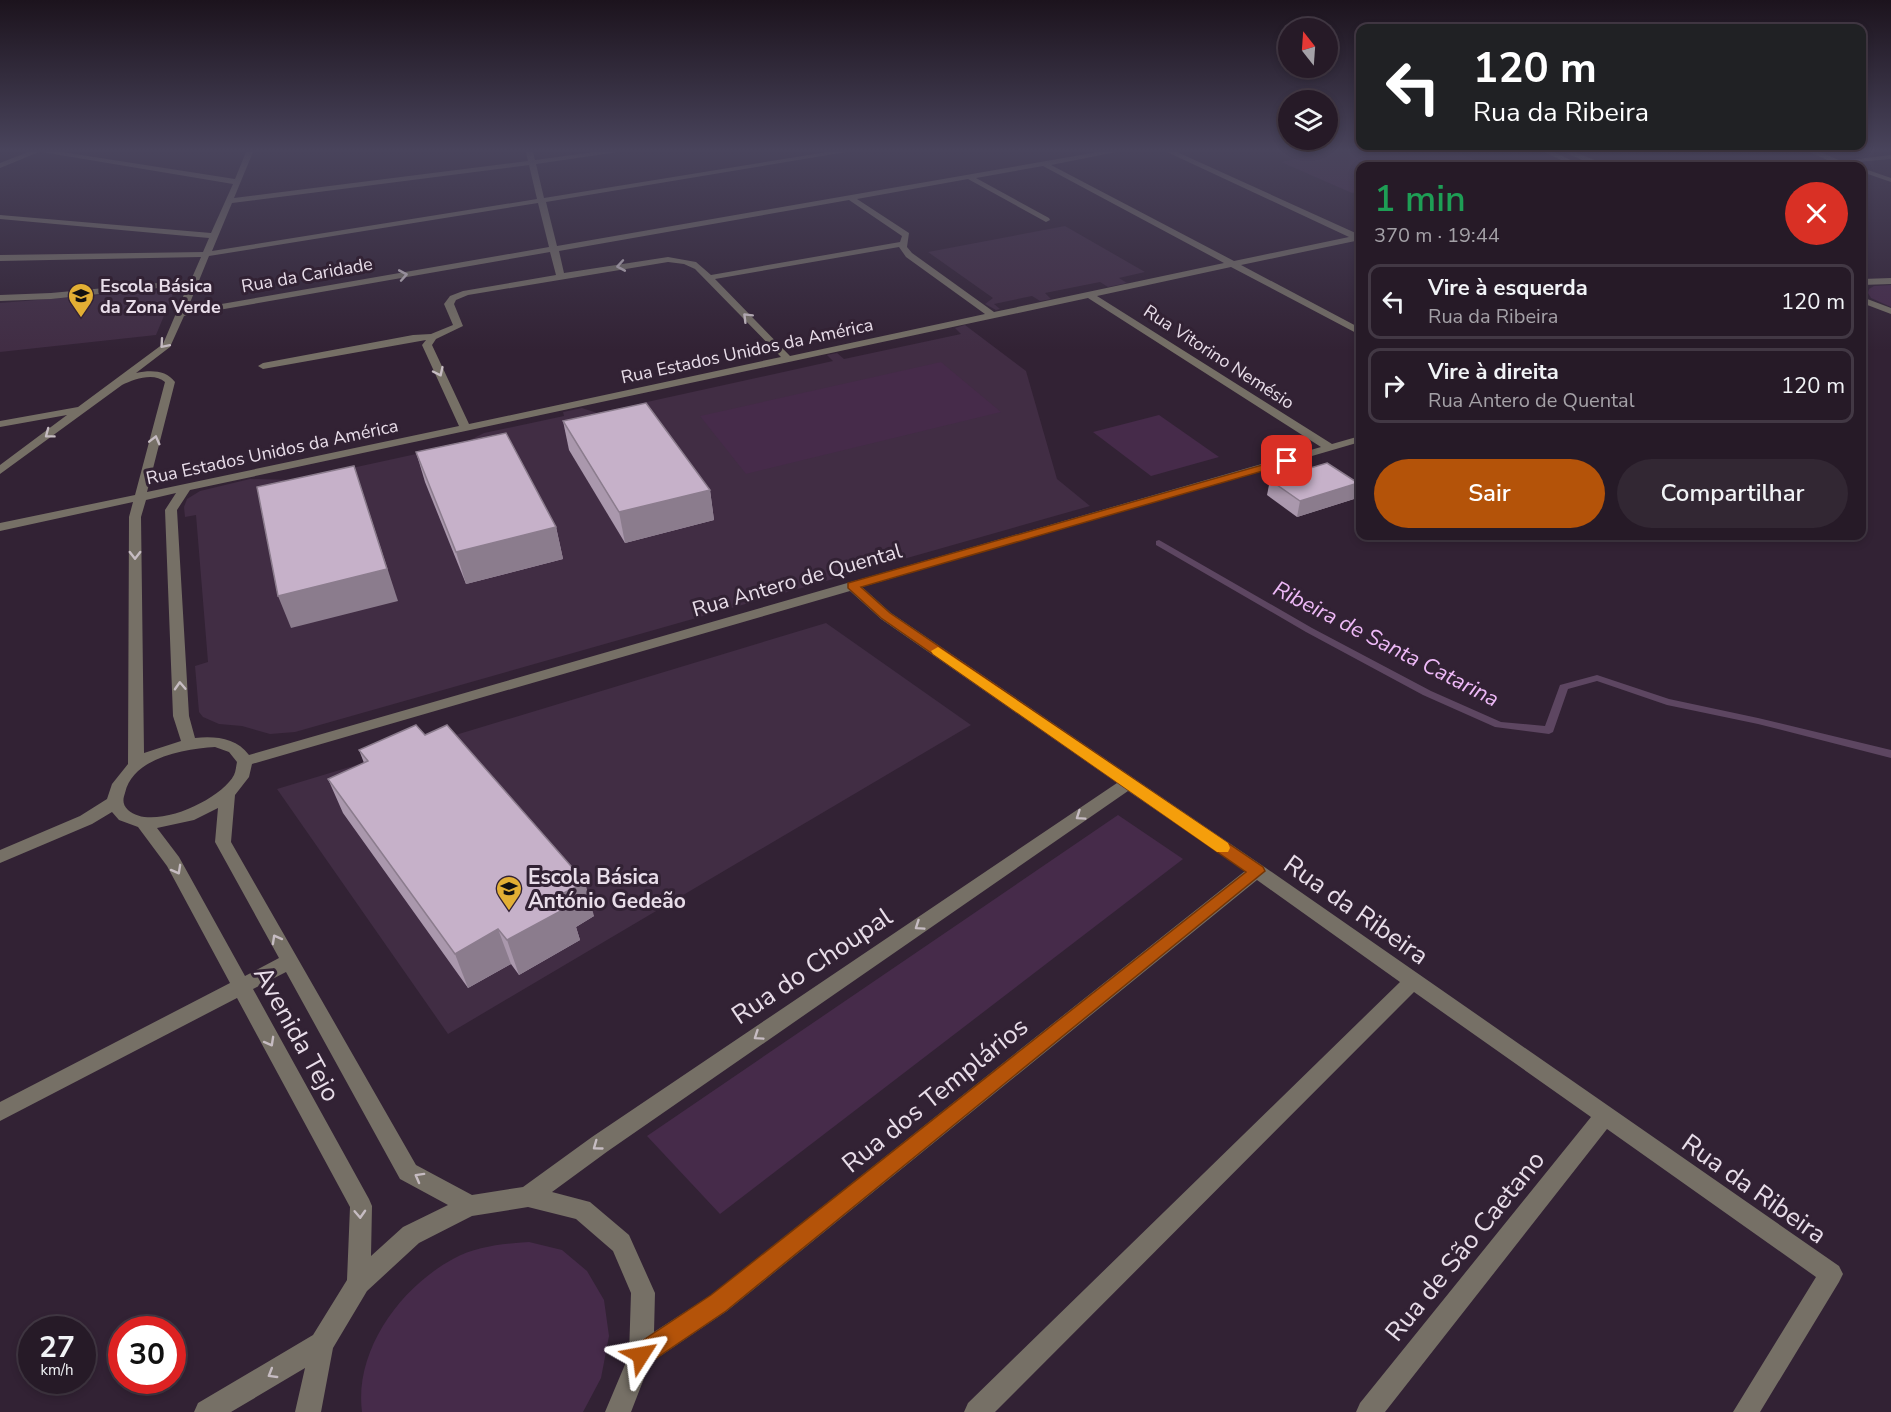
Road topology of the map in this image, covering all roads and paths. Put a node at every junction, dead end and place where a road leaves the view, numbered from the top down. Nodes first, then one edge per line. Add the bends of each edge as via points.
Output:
1 (10, 218) edge
2 (222, 218) edge
3 (435, 218) edge
4 (546, 218) edge
5 (735, 218) edge
6 (881, 218) edge
7 (1042, 218) edge
8 (1144, 218) edge
9 (1314, 218) edge
10 (1046, 220) dead end
11 (214, 236) junction
12 (1356, 237) edge
13 (1356, 239) edge
14 (903, 244) junction
15 (554, 249) junction
16 (207, 254) junction
17 (0, 258) edge
18 (1232, 264) junction
19 (1866, 274) edge
20 (561, 277) junction
21 (709, 278) junction
22 (1886, 280) edge
23 (194, 282) junction
24 (1866, 282) edge
25 (1090, 295) junction
26 (0, 298) edge
27 (1866, 304) edge
28 (1891, 311) edge
29 (180, 314) junction
30 (992, 315) junction
31 (1356, 330) edge
32 (433, 337) junction
33 (788, 359) junction
34 (263, 366) dead end
35 (113, 386) junction
36 (82, 409) junction
37 (0, 424) edge
38 (466, 428) junction
39 (1356, 441) edge
40 (1331, 448) junction
41 (0, 471) edge
42 (185, 488) junction
43 (140, 497) junction
44 (0, 527) edge
45 (853, 586) junction
46 (189, 743) junction
47 (245, 761) junction
48 (136, 766) junction
49 (1128, 783) junction
50 (227, 795) junction
51 (114, 802) junction
52 (144, 823) junction
53 (0, 857) edge
54 (1257, 871) junction
55 (288, 962) junction
56 (1413, 981) junction
57 (240, 987) junction
58 (0, 1112) edge
59 (1605, 1116) junction
60 (528, 1197) junction
61 (470, 1206) junction
62 (359, 1283) junction
63 (322, 1344) junction
64 (641, 1355) junction
65 (207, 1412) edge
66 (308, 1412) edge
67 (618, 1412) edge
68 (977, 1412) edge
69 (1369, 1412) edge
70 (1746, 1412) edge

1 - 11 street
2 - 11 street
3 - 16 street
4 - 15 street
5 - 15 street, Rua da Caridade
6 - 14 street via 906,235
7 - 10 street
8 - 18 street
9 - 12 street
11 - 16 street
13 - 18 street, Rua Estados Unidos da América
14 - 21 street
14 - 30 street via 909,255
15 - 20 street
29 -> 15 street, Rua da Caridade
16 - 17 street
16 - 23 street
18 - 25 street, Rua Estados Unidos da América
18 - 31 street
19 - 22 street
21 -> 20 street via 694,264 679,260 649,261
20 - 32 street via 453,298 449,304 458,326
33 -> 21 street
22 - 24 street
23 - 26 street
23 - 29 street
25 - 30 street, Rua Estados Unidos da América
25 - 40 street, Rua Vitorino Nemésio
27 - 28 street
29 -> 35 street via 167,345
30 - 33 street, Rua Estados Unidos da América
32 - 34 street
32 -> 38 street via 427,345
33 - 38 street, Rua Estados Unidos da América
35 - 36 street
43 -> 35 street via 169,379 149,374
36 - 37 street
36 -> 41 street
38 - 42 street, Rua Estados Unidos da América
39 - 40 street, Rua Antero de Quental
40 - 45 street, Rua Antero de Quental
42 - 43 street, Rua Estados Unidos da América
46 -> 42 street via 181,716 171,510
43 - 44 street, Rua Estados Unidos da América
43 -> 48 street via 135,517
45 - 47 street, Rua Antero de Quental
45 - 49 street, Rua da Ribeira via 886,616
46 - 47 street via 215,742 235,748
46 - 48 street
47 - 50 street via 242,777
48 - 51 street via 119,784
49 - 54 street, Rua da Ribeira
49 -> 60 street, Rua do Choupal
50 - 52 street via 202,811 172,821
55 -> 50 street, Avenida Tejo via 223,842
51 - 52 street via 123,816
51 - 53 street via 86,820
52 -> 57 street, Avenida Tejo via 173,862
54 - 56 street, Rua da Ribeira
54 - 64 street, Rua dos Templários via 718,1303
55 - 57 street
61 -> 55 street, Avenida Tejo via 408,1172
56 - 59 street, Rua da Ribeira
56 - 68 street
57 - 58 street
57 -> 62 street, Avenida Tejo via 361,1206
59 - 69 street, Rua de São Caetano
59 - 70 street, Rua da Ribeira via 1831,1274
60 - 61 street
60 - 64 street via 582,1210 621,1243 643,1293
61 - 62 street via 411,1235
62 - 63 street
63 -> 65 street
63 - 66 street
64 - 67 street

